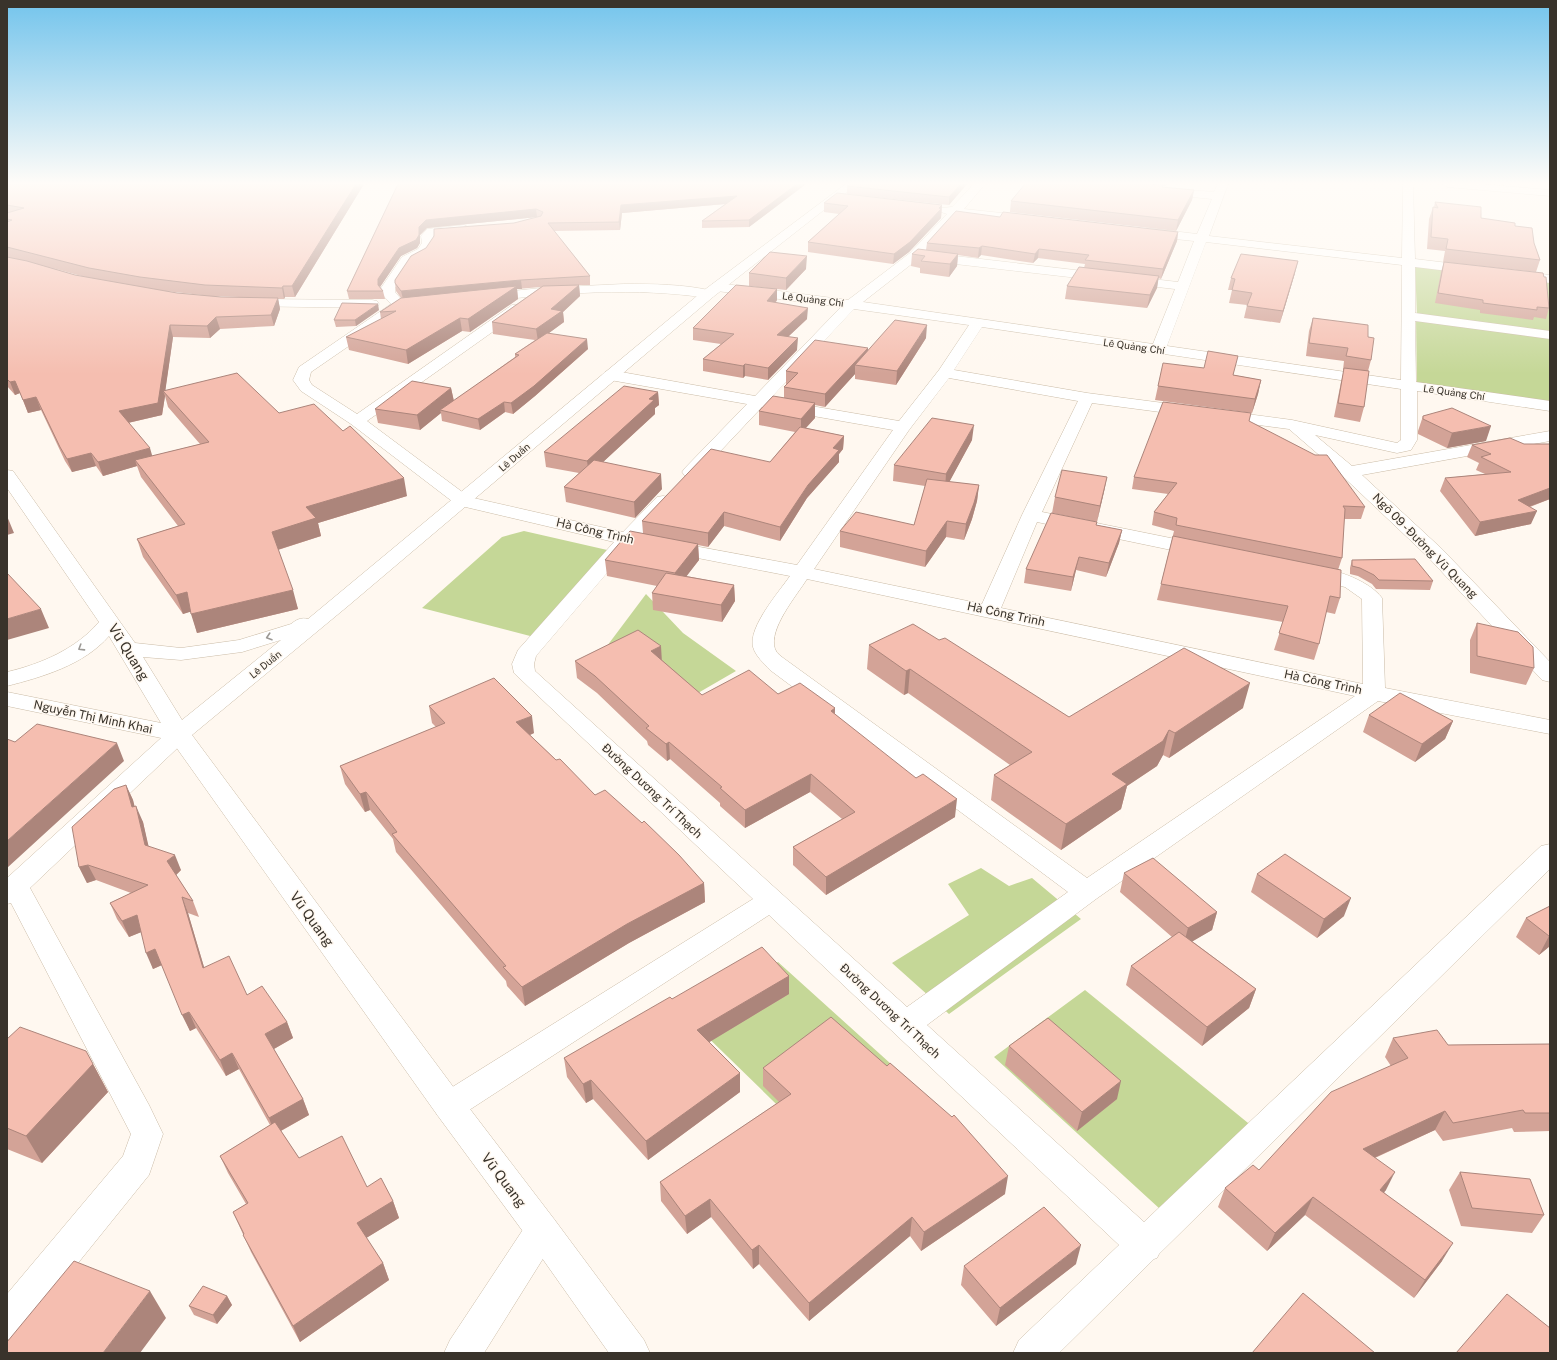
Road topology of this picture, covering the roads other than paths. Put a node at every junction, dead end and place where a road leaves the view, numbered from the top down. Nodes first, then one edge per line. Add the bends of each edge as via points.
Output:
1 (425, 247) edge
2 (772, 247) edge
3 (922, 247) edge
4 (1198, 247) edge
5 (1280, 247) edge
6 (1409, 247) edge
7 (914, 256) junction
8 (1409, 263) junction
9 (1487, 272) edge
10 (1502, 274) edge
11 (1550, 279) edge
12 (1183, 286) junction
13 (713, 290) junction
14 (540, 292) junction
15 (477, 298) edge
16 (235, 303) edge
17 (415, 303) edge
18 (851, 304) junction
19 (399, 305) junction
20 (1409, 316) junction
21 (978, 323) junction
22 (1550, 335) edge
23 (1158, 349) junction
24 (946, 373) junction
25 (610, 375) junction
26 (1409, 386) junction
27 (1087, 398) junction
28 (758, 401) junction
29 (1550, 406) edge
30 (357, 421) junction
31 (1292, 425) junction
32 (903, 427) junction
33 (1550, 436) edge
34 (1349, 472) junction
35 (7, 475) edge
36 (463, 501) junction
37 (1031, 515) junction
38 (627, 539) junction
39 (1218, 554) edge
40 (1296, 570) edge
41 (802, 572) junction
42 (341, 602) junction
43 (989, 611) junction
44 (110, 622) junction
45 (128, 649) junction
46 (1550, 675) edge
47 (7, 679) edge
48 (1374, 693) junction
49 (7, 699) edge
50 (1550, 727) edge
51 (179, 734) junction
52 (1550, 853) edge
53 (11, 890) edge
54 (1087, 892) junction
55 (771, 901) junction
56 (905, 1025) junction
57 (449, 1106) junction
58 (542, 1230) junction
59 (1145, 1246) junction
60 (7, 1322) edge
61 (462, 1353) edge
62 (631, 1353) edge
63 (1032, 1353) edge

1 - 19 street via 422,252 406,260 388,288 388,293
2 - 13 street, Lê Duẩn
3 - 7 street, Đường Dương Trí Thạch
4 - 12 street
5 - 8 street
6 - 8 street
7 - 12 street
7 - 18 street, Đường Dương Trí Thạch
8 - 9 street
8 - 20 street
10 - 11 street
12 - 23 street
13 - 14 street, Lê Quảng Chí via 658,287
13 - 18 street, Lê Quảng Chí
13 - 25 street, Lê Duẩn
14 - 15 street, Lê Quảng Chí
14 - 30 street
16 - 19 street
17 - 19 street
18 - 21 street, Lê Quảng Chí
18 - 28 street, Đường Dương Trí Thạch
19 - 30 street via 304,370 301,380 306,388
20 - 22 street
20 - 26 street
21 - 23 street, Lê Quảng Chí
21 - 24 street
23 - 26 street, Lê Quảng Chí
24 - 27 street
24 - 32 street
25 - 28 street
25 - 36 street, Lê Duẩn
26 - 29 street, Lê Quảng Chí
26 - 31 street via 1409,440 1405,446 1397,448
27 - 31 street
27 - 37 street
28 - 32 street
28 - 38 street, Đường Dương Trí Thạch
30 - 36 street
31 - 34 street, Ngõ 09 - Đường Vũ Quang
32 - 41 street
33 - 34 street
34 - 46 street, Ngõ 09 - Đường Vũ Quang via 1435,553
35 - 44 street, Vũ Quang
36 - 38 street, Hà Công Trình
36 - 42 street, Lê Duẩn
37 - 39 street
37 - 43 street
38 - 41 street, Hà Công Trình
38 - 55 street, Đường Dương Trí Thạch via 526,655 523,664 525,672
40 - 48 street via 1350,581 1364,589 1372,598
41 - 43 street, Hà Công Trình
41 - 54 street via 765,629 763,644 767,654 791,675
42 -> 45 street via 298,628 242,646 181,654
42 - 51 street, Lê Duẩn
43 - 48 street, Hà Công Trình
44 - 45 street, Vũ Quang
44 -> 47 street via 92,641 63,660
45 - 51 street, Vũ Quang
48 - 50 street, Hà Công Trình
48 - 54 street
49 - 51 street, Nguyễn Thị Minh Khai
51 - 53 street, Lê Duẩn
51 - 57 street, Vũ Quang
52 - 59 street
53 - 60 street via 147,1134 137,1164
54 - 56 street
55 - 56 street, Đường Dương Trí Thạch
55 - 57 street
56 - 59 street, Đường Dương Trí Thạch
57 - 58 street, Vũ Quang
58 - 61 street
58 - 62 street, Vũ Quang
59 - 63 street

